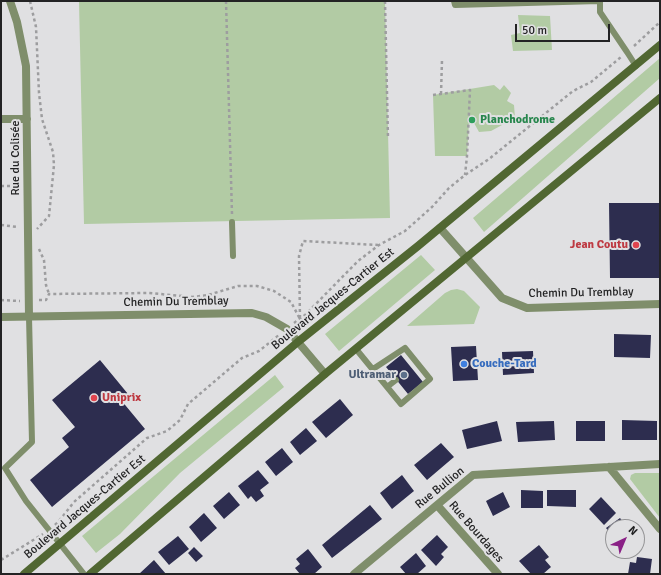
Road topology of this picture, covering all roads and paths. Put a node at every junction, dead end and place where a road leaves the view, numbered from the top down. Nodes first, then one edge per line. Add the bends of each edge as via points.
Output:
1 (10, 1) edge
2 (30, 1) edge
3 (226, 1) edge
4 (385, 1) edge
5 (454, 1) edge
6 (600, 1) edge
7 (660, 22) edge
8 (660, 45) edge
9 (627, 52) junction
10 (442, 60) dead end
11 (636, 66) junction
12 (442, 94) junction
13 (433, 95) dead end
14 (660, 98) edge
15 (1, 119) edge
16 (27, 119) junction
17 (388, 138) dead end
18 (464, 175) junction
19 (1, 186) edge
20 (28, 186) junction
21 (232, 222) joint
22 (1, 226) edge
23 (440, 228) junction
24 (28, 232) junction
25 (379, 245) junction
26 (233, 256) dead end
27 (467, 258) junction
28 (49, 294) junction
29 (1, 300) edge
30 (28, 301) junction
31 (660, 304) edge
32 (28, 316) junction
33 (1, 317) edge
34 (300, 319) junction
35 (287, 329) junction
36 (299, 342) junction
37 (356, 349) junction
38 (416, 362) junction
39 (411, 367) dead end
40 (373, 369) junction
41 (326, 374) junction
42 (396, 380) dead end
43 (387, 387) junction
44 (660, 464) edge
45 (609, 467) junction
46 (437, 505) junction
47 (660, 529) edge
48 (48, 530) junction
49 (60, 545) junction
50 (1, 560) edge
51 (24, 574) edge
52 (84, 574) edge
53 (90, 574) edge
54 (354, 574) edge
55 (498, 574) edge

1 - 16 street, Rue du Colisée via 26,66
2 - 24 path via 36,27 42,119 53,152 54,165 50,216 44,223
3 - 21 path
4 - 17 path
5 - 6 lane via 455,5
6 - 9 lane via 600,12
7 - 9 path, Boulevard Jacques-Cartier Est
8 - 11 main road, Boulevard Jacques-Cartier Est
9 - 11 lane
9 - 18 path, Boulevard Jacques-Cartier Est via 591,82 572,91 489,159
10 - 12 path
11 - 23 main road, Boulevard Jacques-Cartier Est
12 - 13 path
12 - 18 path via 470,90
14 - 27 main road
15 - 16 street
16 - 20 street, Rue du Colisée
18 - 25 path, Boulevard Jacques-Cartier Est via 405,231
19 - 20 path
20 - 24 street, Rue du Colisée
21 - 26 lane
22 - 24 path
23 - 27 street, Chemin Du Tremblay
23 - 36 main road, Boulevard Jacques-Cartier Est
24 - 28 path via 37,243 44,260
24 - 30 street, Rue du Colisée
25 - 34 path, Boulevard Jacques-Cartier Est via 358,261
25 - 34 path via 302,242 299,256
27 - 31 street, Chemin Du Tremblay via 502,298 527,308
27 - 37 main road
28 - 30 path via 46,300
28 - 34 path via 149,293 193,297 238,286 256,286 274,291 290,302
29 - 30 path
30 - 32 street, Rue du Colisée
32 - 33 street, Chemin Du Tremblay
32 - 35 street, Chemin Du Tremblay via 252,313 266,317
32 - 48 lane via 32,442 5,468
34 - 35 path, Boulevard Jacques-Cartier Est
35 - 36 street, Chemin Du Tremblay
35 - 48 path, Boulevard Jacques-Cartier Est via 259,352 242,358 188,404 180,420 167,431 147,438 74,502
36 - 41 street, Chemin Du Tremblay
36 - 49 main road, Boulevard Jacques-Cartier Est
37 - 40 lane
37 - 41 main road
38 - 39 lane
38 - 40 lane via 405,348
38 - 43 lane via 430,379 401,404
40 - 43 lane
41 - 53 main road
42 - 43 lane
44 - 45 street, Rue Bullion
45 - 46 street, Rue Bullion via 473,475
45 - 47 street
46 - 54 street, Rue Bullion
46 - 55 street, Rue Bourdages
48 - 49 lane
48 - 50 path, Boulevard Jacques-Cartier Est
49 - 51 main road, Boulevard Jacques-Cartier Est
49 - 52 lane

